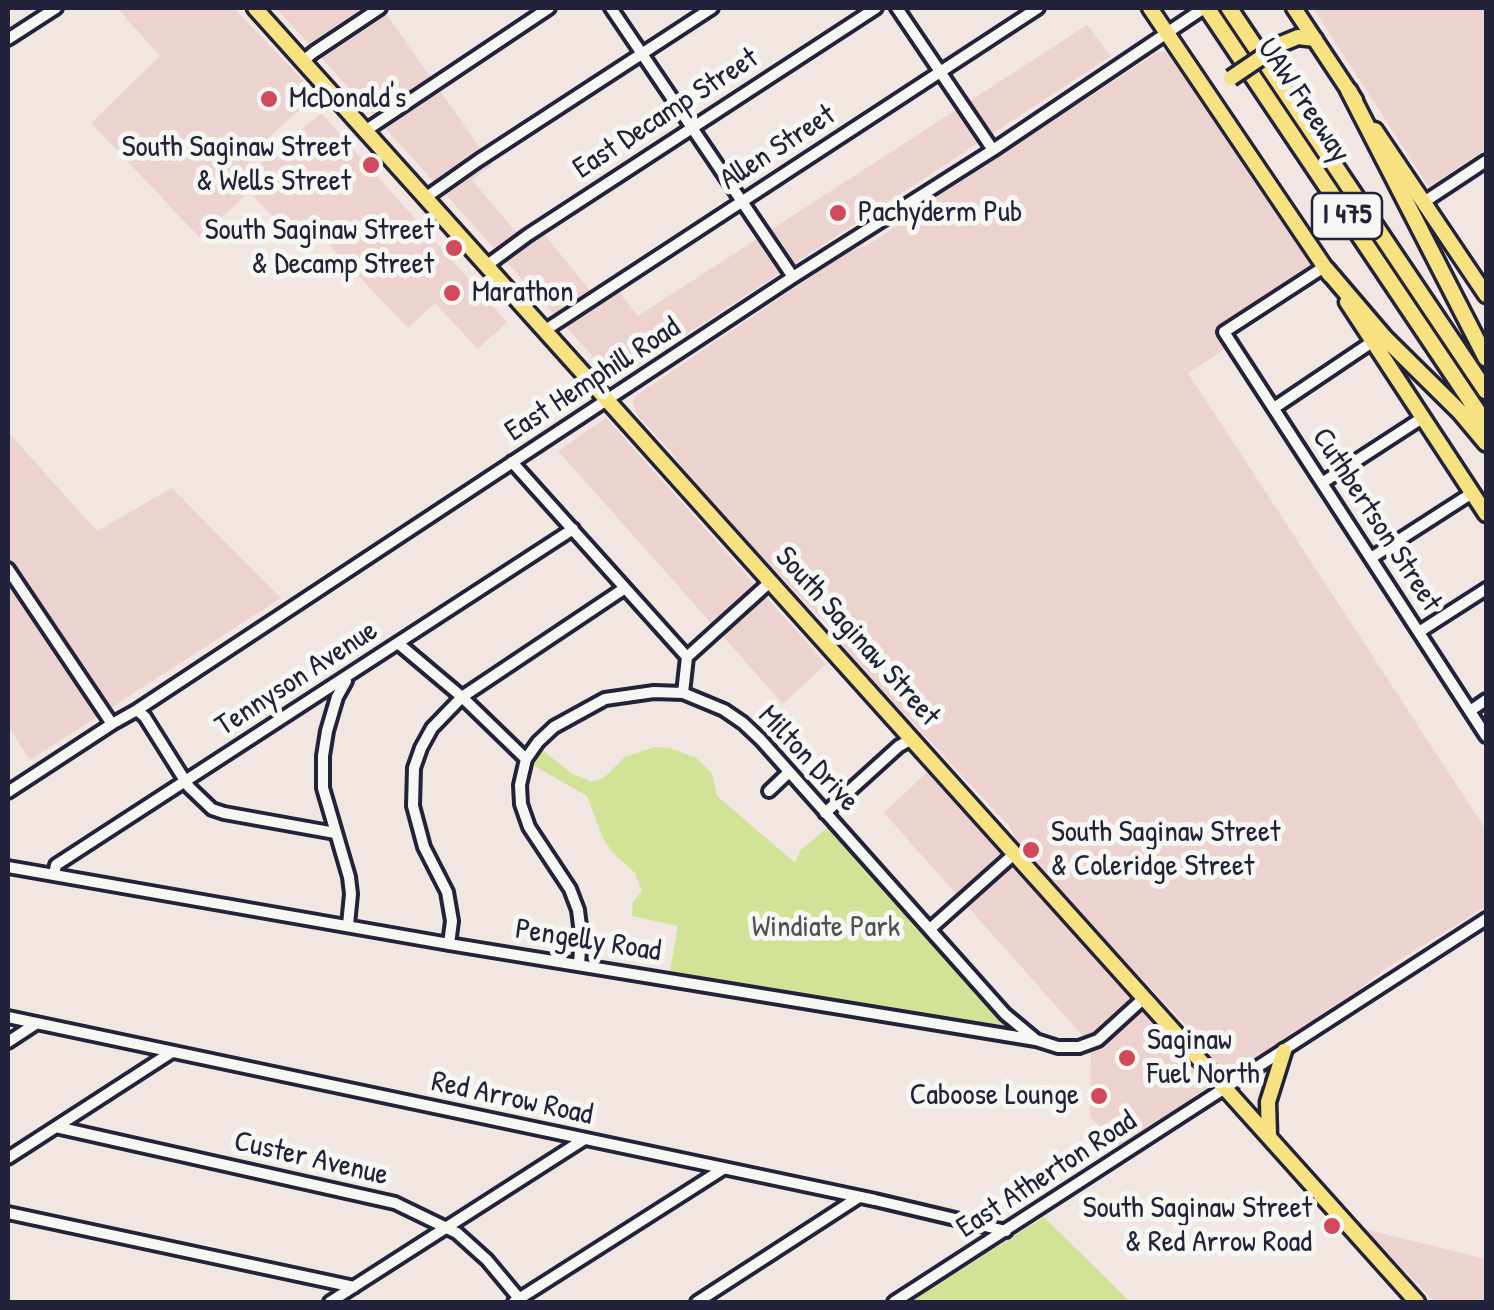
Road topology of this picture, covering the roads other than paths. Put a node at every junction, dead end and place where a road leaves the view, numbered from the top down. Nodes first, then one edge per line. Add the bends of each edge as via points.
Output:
1 (56, 8) edge
2 (255, 8) edge
3 (380, 8) edge
4 (549, 8) edge
5 (611, 8) edge
6 (712, 8) edge
7 (876, 8) edge
8 (897, 8) edge
9 (1038, 8) edge
10 (1150, 8) edge
11 (1229, 8) edge
12 (1294, 8) edge
13 (1202, 10) edge
14 (1167, 32) junction
15 (1314, 38) junction
16 (8, 39) edge
17 (642, 54) junction
18 (303, 62) junction
19 (940, 72) junction
20 (1349, 91) junction
21 (1214, 101) junction
22 (692, 128) junction
23 (365, 130) junction
24 (994, 150) junction
25 (1486, 161) edge
26 (425, 198) junction
27 (742, 202) junction
28 (1424, 202) junction
29 (486, 266) junction
30 (1325, 268) junction
31 (1480, 273) edge
32 (793, 277) junction
33 (1486, 295) edge
34 (544, 331) junction
35 (1372, 342) junction
36 (1486, 358) edge
37 (1486, 392) edge
38 (607, 400) junction
39 (1274, 408) junction
40 (1422, 418) junction
41 (1486, 424) edge
42 (1486, 443) edge
43 (512, 462) junction
44 (1322, 483) junction
45 (1472, 493) junction
46 (1486, 514) edge
47 (573, 529) junction
48 (1371, 558) junction
49 (8, 569) edge
50 (770, 582) junction
51 (626, 588) junction
52 (1486, 589) edge
53 (1420, 632) junction
54 (399, 644) junction
55 (687, 657) junction
56 (349, 676) junction
57 (682, 693) junction
58 (462, 697) junction
59 (1486, 700) edge
60 (137, 710) junction
61 (1470, 711) junction
62 (112, 724) junction
63 (1486, 736) edge
64 (912, 739) junction
65 (526, 759) junction
66 (788, 772) junction
67 (186, 781) junction
68 (769, 791) dead end
69 (8, 792) edge
70 (825, 813) junction
71 (335, 833) junction
72 (1014, 854) junction
73 (8, 867) edge
74 (54, 875) junction
75 (1486, 919) edge
76 (348, 924) junction
77 (930, 928) junction
78 (449, 944) junction
79 (579, 965) junction
80 (1144, 998) junction
81 (8, 1017) edge
82 (37, 1023) junction
83 (1036, 1040) junction
84 (8, 1042) edge
85 (1284, 1050) junction
86 (173, 1052) junction
87 (1226, 1088) junction
88 (56, 1126) junction
89 (1268, 1136) junction
90 (584, 1140) junction
91 (8, 1158) edge
92 (724, 1168) junction
93 (859, 1198) junction
94 (8, 1213) edge
95 (448, 1228) junction
96 (1006, 1231) junction
97 (354, 1287) junction
98 (519, 1301) edge
99 (330, 1302) edge
100 (697, 1302) edge
101 (894, 1302) edge
102 (1417, 1302) edge

1 - 16 street
2 - 18 main road, South Saginaw Street
3 - 18 street
4 - 23 street
5 - 17 street
6 - 17 street
7 - 22 street, East Decamp Street
8 - 19 street
9 - 19 street, Allen Street
10 - 14 main road
11 - 37 highway, UAW Freeway / I 475
12 - 15 main road
13 - 14 street, East Hemphill Road
13 - 41 highway, UAW Freeway / I 475
14 - 21 main road
14 - 24 street, East Hemphill Road
15 - 20 main road
15 - 21 main road, bridge via 1282,44 1231,78
17 - 22 street
17 - 26 street
18 - 23 main road, South Saginaw Street
19 - 24 street
19 - 27 street, Allen Street
20 - 28 main road
20 - 36 highway
21 - 30 main road
22 - 27 street
22 - 29 street, East Decamp Street
23 - 26 main road, South Saginaw Street
24 - 32 street, East Hemphill Road
25 - 28 street
26 - 29 main road, South Saginaw Street
27 - 32 street
27 - 34 street, Allen Street
28 - 31 main road
29 - 34 main road, South Saginaw Street
30 - 35 main road
30 - 39 street, Cuthbertson Street via 1224,332
30 - 42 highway
31 - 33 main road
32 - 38 street, East Hemphill Road
34 - 38 main road, South Saginaw Street
35 - 39 street
35 - 40 main road
38 - 43 street, East Hemphill Road
38 - 50 main road, South Saginaw Street
39 - 44 street, Cuthbertson Street
40 - 44 street
40 - 45 main road
43 - 47 street
43 - 60 street, East Hemphill Road
44 - 48 street, Cuthbertson Street
45 - 46 main road
45 - 48 street
47 - 51 street
47 - 54 street, Tennyson Avenue
48 - 53 street, Cuthbertson Street
49 - 62 street
50 - 55 street
50 - 64 main road, South Saginaw Street
51 - 55 street
51 - 58 street
52 - 53 street
53 - 61 street, Cuthbertson Street
54 - 56 street, Tennyson Avenue
54 - 58 street
55 - 57 street
56 - 67 street, Tennyson Avenue
56 - 71 street via 323,756
57 - 65 street, Milton Drive via 605,699 554,727
57 - 66 street, Milton Drive via 743,722
58 - 65 street
58 - 78 street via 426,738 412,786 424,848 448,892
59 - 61 street
60 - 62 street, East Hemphill Road
60 - 67 street
61 - 63 street, Cuthbertson Street
62 - 69 street, East Hemphill Road
64 - 70 street
64 - 72 main road, South Saginaw Street
65 - 79 street via 520,804 578,910
66 - 68 street
66 - 70 street, Milton Drive
67 - 71 street via 212,809
67 - 74 street, Tennyson Avenue via 56,865
70 - 77 street, Milton Drive
71 - 76 street via 349,877
72 - 77 street
72 - 80 main road, South Saginaw Street
73 - 74 street, Pengelly Road
74 - 76 street, Pengelly Road
75 - 85 street, East Atherton Road
76 - 78 street, Pengelly Road
77 - 83 street, Milton Drive
78 - 79 street, Pengelly Road
79 - 83 street, Pengelly Road
80 - 83 street, Pengelly Road via 1098,1040 1079,1047
80 - 87 main road, South Saginaw Street
81 - 82 street, Red Arrow Road
82 - 84 street
82 - 86 street, Red Arrow Road
85 - 87 street, East Atherton Road
85 - 89 main road via 1267,1108
86 - 88 street
86 - 90 street, Red Arrow Road
87 - 89 main road, South Saginaw Street
87 - 96 street, East Atherton Road
88 - 91 street
88 - 95 street, Custer Avenue via 395,1203
89 - 102 main road, South Saginaw Street
90 - 92 street, Red Arrow Road
90 - 95 street
92 - 93 street, Red Arrow Road
92 - 98 street
93 - 96 street, Red Arrow Road
93 - 100 street
94 - 97 street
95 - 97 street
95 - 98 street, Custer Avenue
96 - 101 street, East Atherton Road
97 - 99 street

